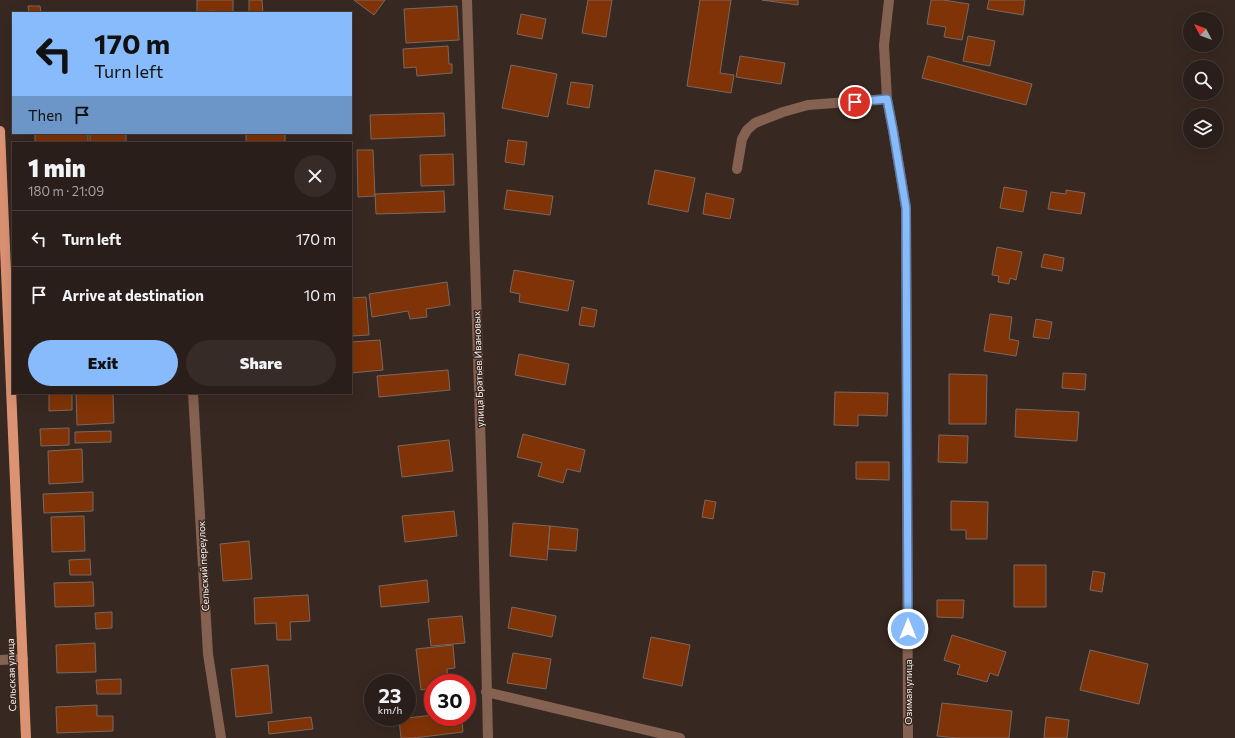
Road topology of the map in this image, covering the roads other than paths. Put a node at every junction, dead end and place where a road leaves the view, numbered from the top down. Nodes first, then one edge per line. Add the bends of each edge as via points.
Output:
1 (467, 0) edge
2 (889, 0) edge
3 (887, 99) junction
4 (0, 131) edge
5 (737, 169) dead end
6 (192, 394) edge
7 (23, 659) junction
8 (0, 660) edge
9 (486, 692) junction
10 (26, 738) edge
11 (221, 738) edge
12 (488, 738) edge
13 (680, 738) edge
14 (908, 738) edge

1 - 9 street, улица Братьев Ивановых
2 - 3 street, Озимая улица via 884,45
3 - 5 street via 808,105 755,123 742,139
3 - 14 street, Озимая улица via 906,208
4 - 7 main road, Сельская улица
6 - 11 street, Сельский переулок via 208,654
7 - 8 street
7 - 10 main road, Сельская улица
9 - 12 street, улица Братьев Ивановых
9 - 13 street

